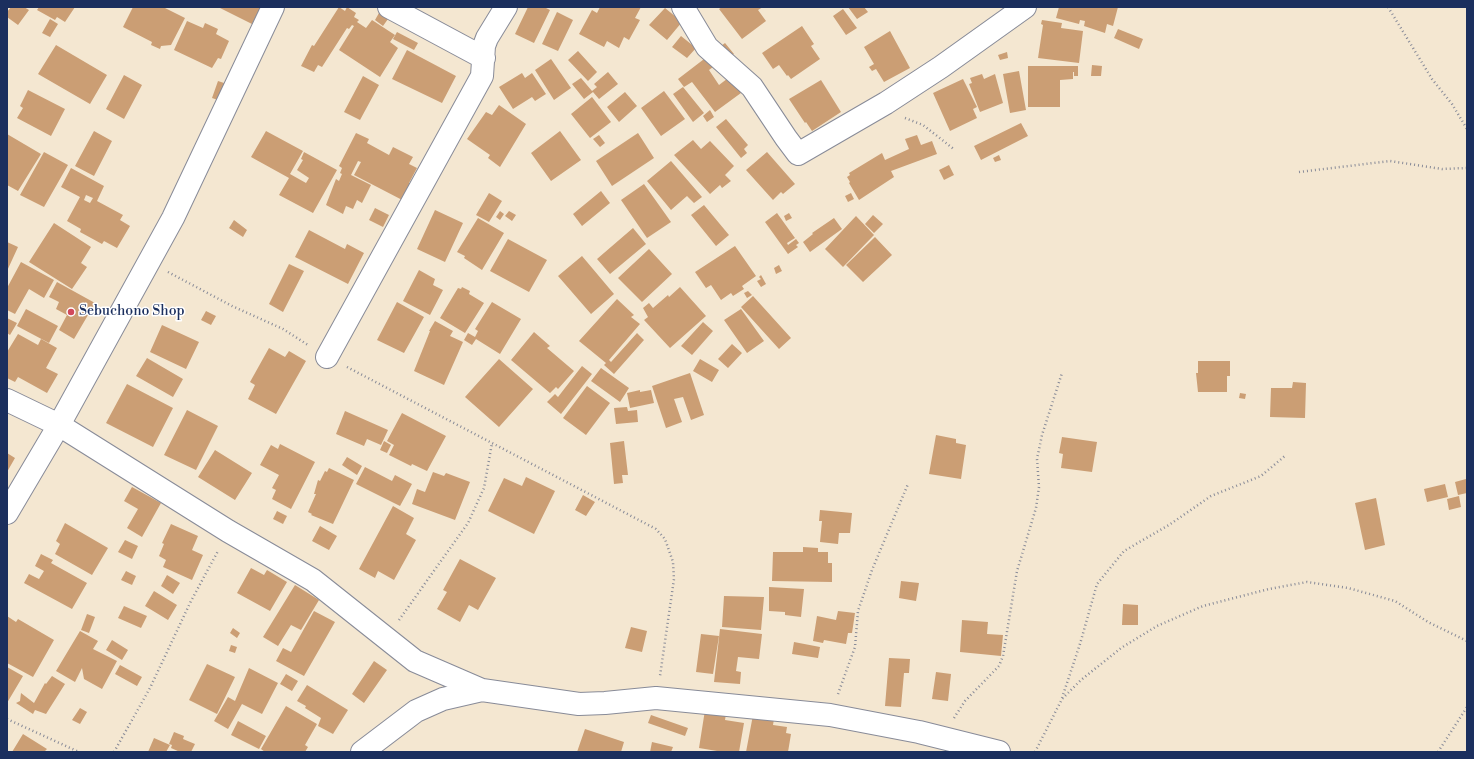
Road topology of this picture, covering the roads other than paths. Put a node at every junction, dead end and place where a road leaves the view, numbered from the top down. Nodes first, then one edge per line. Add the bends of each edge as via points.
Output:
1 (273, 7) edge
2 (389, 7) edge
3 (506, 7) edge
4 (683, 7) edge
5 (1025, 7) edge
6 (484, 58) junction
7 (327, 357) road end
8 (7, 400) edge
9 (58, 425) junction
10 (7, 512) edge
11 (482, 690) junction
12 (362, 752) edge
13 (999, 752) edge

1 - 9 street via 173,218
2 - 6 street
3 - 6 street via 487,38
4 - 5 street via 707,47 752,87 798,154 886,103
6 - 7 street via 482,76
8 - 9 street
9 - 10 street
9 - 11 street via 228,531 313,580 415,661
11 - 12 street via 443,699 416,711
11 - 13 street via 579,704 605,704 656,698 830,715

